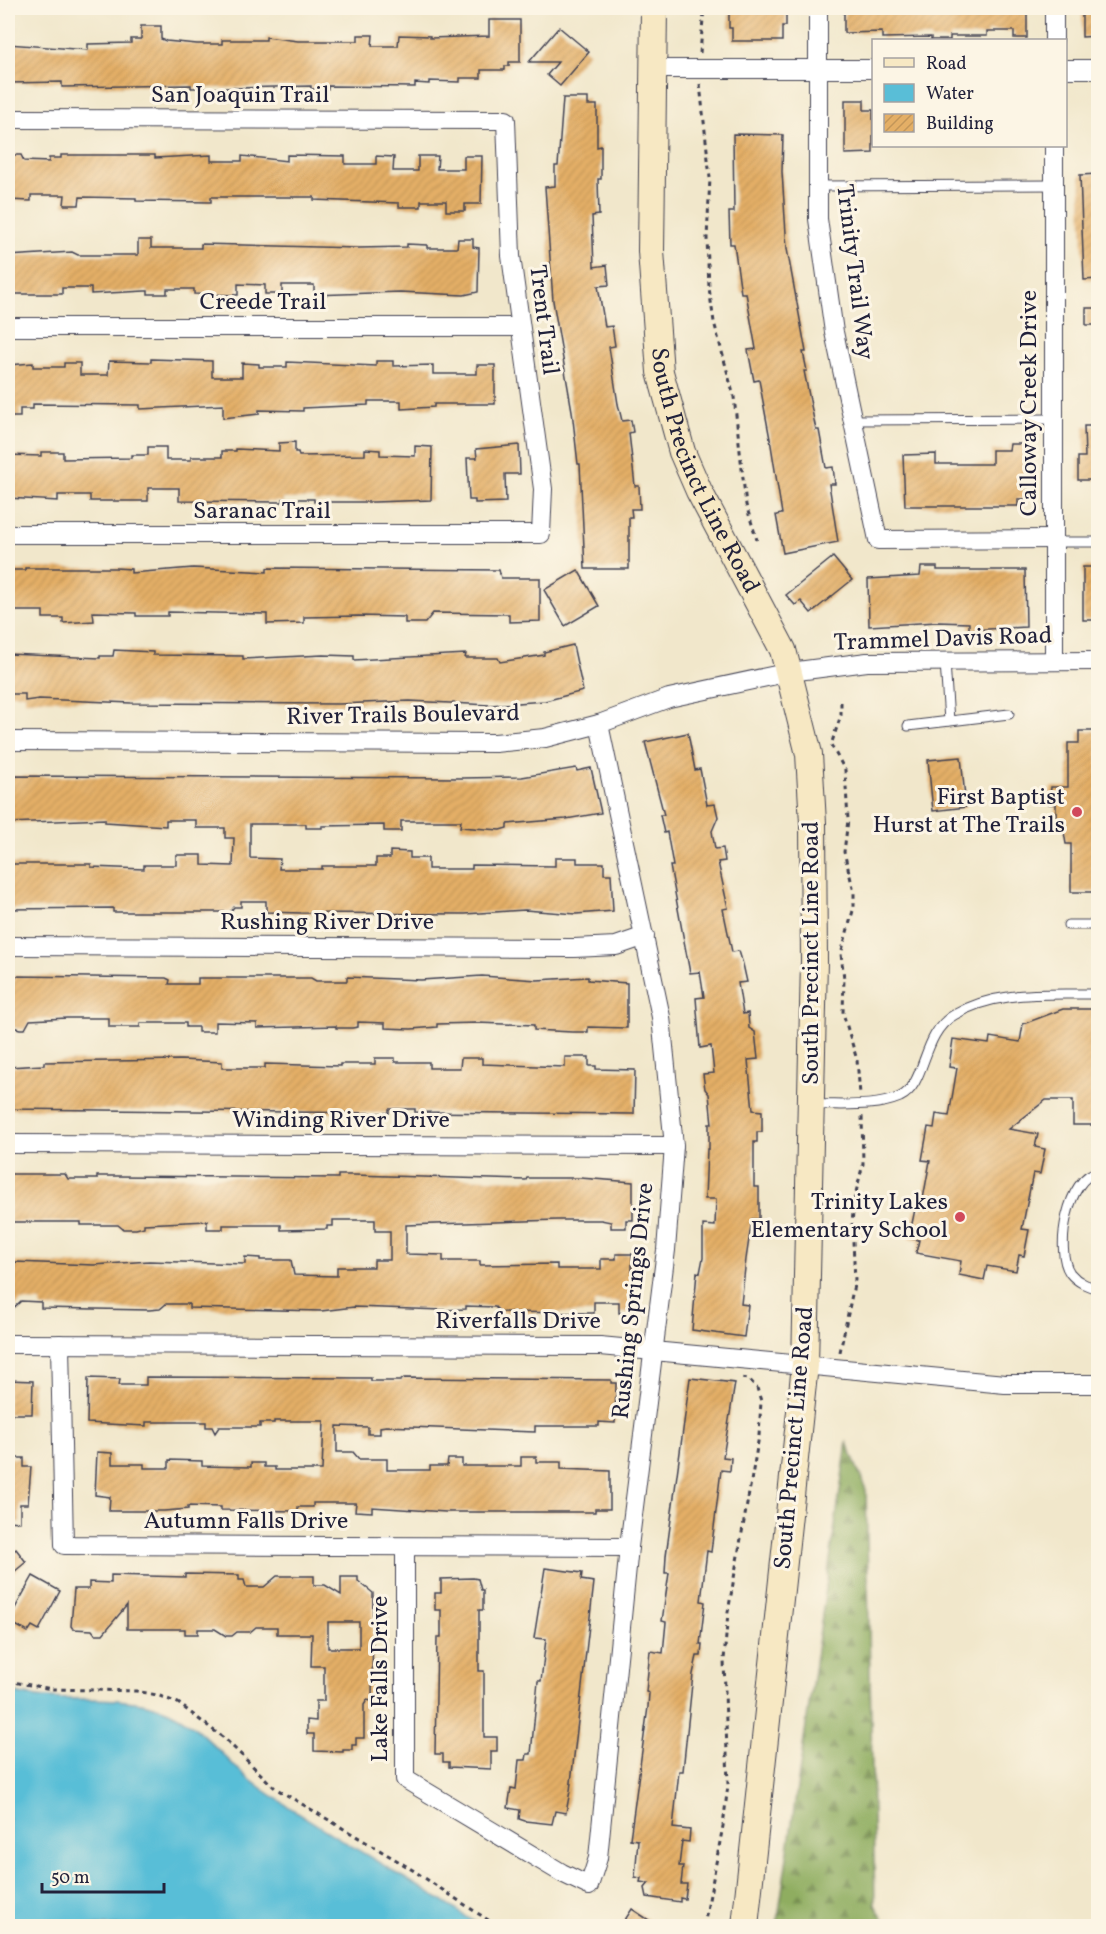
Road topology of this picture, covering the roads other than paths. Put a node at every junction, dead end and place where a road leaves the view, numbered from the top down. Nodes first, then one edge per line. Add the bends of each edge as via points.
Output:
1 (654, 8) edge
2 (818, 8) edge
3 (1054, 8) edge
4 (1054, 39) edge
5 (654, 69) junction
6 (817, 69) junction
7 (872, 69) edge
8 (1067, 69) edge
9 (1098, 69) edge
10 (8, 119) edge
11 (472, 120) joint
12 (1054, 147) edge
13 (1054, 185) junction
14 (817, 186) junction
15 (8, 327) edge
16 (519, 327) junction
17 (1054, 419) junction
18 (852, 420) junction
19 (8, 534) edge
20 (517, 535) joint
21 (1054, 541) junction
22 (1098, 542) edge
23 (1054, 661) junction
24 (1098, 661) edge
25 (945, 662) junction
26 (790, 672) junction
27 (1009, 714) dead end
28 (949, 721) junction
29 (599, 724) junction
30 (908, 726) dead end
31 (8, 741) edge
32 (1098, 925) edge
33 (1068, 926) dead end
34 (645, 936) junction
35 (8, 946) edge
36 (1098, 994) edge
37 (811, 1105) junction
38 (8, 1144) edge
39 (674, 1146) junction
40 (1098, 1172) edge
41 (1098, 1289) edge
42 (8, 1344) edge
43 (60, 1344) junction
44 (654, 1350) junction
45 (805, 1365) junction
46 (1098, 1384) edge
47 (405, 1547) junction
48 (629, 1547) junction
49 (589, 1886) joint
50 (745, 1926) edge

1 - 5 main road, South Precinct Line Road
2 - 6 street, Trinity Trail Way
3 - 4 street
5 - 6 street
5 - 26 main road, South Precinct Line Road via 651,251 660,372 686,462 768,619
6 - 7 street
6 - 14 street, Trinity Trail Way
8 - 9 street
10 - 11 street, San Joaquin Trail
11 - 16 street, Trent Trail via 506,120 511,256
12 - 13 street, Calloway Creek Drive
13 - 14 lane
13 - 17 street, Calloway Creek Drive
14 - 18 street, Trinity Trail Way via 825,279
15 - 16 street, Creede Trail
16 - 20 street, Trent Trail via 543,489 541,534
17 - 18 lane
17 - 21 street, Calloway Creek Drive
18 - 21 street, Trinity Trail Way via 878,540
19 - 20 street, Saranac Trail
21 - 22 lane
21 - 23 street, Calloway Creek Drive
23 - 24 street, Trammel Davis Road
23 - 25 street, Trammel Davis Road
25 - 26 street, Trammel Davis Road via 867,662
25 - 28 lane
26 - 29 street, River Trails Boulevard via 669,698
26 - 37 main road, South Precinct Line Road via 809,754 813,823
27 - 28 lane
28 - 30 lane
29 - 31 street, River Trails Boulevard via 545,738 495,742
29 - 34 street, Rushing Springs Drive
32 - 33 lane
34 - 35 street, Rushing River Drive via 616,946 574,948
34 - 39 street, Rushing Springs Drive via 661,1017
36 - 37 lane via 1015,996 982,1002 954,1015 937,1029 916,1080 902,1096 880,1103
37 - 45 main road, South Precinct Line Road
38 - 39 street, Winding River Drive
39 - 44 street, Rushing Springs Drive
40 - 41 lane via 1080,1181 1074,1192 1061,1246 1070,1273 1082,1284
42 - 43 street, Riverfalls Drive
43 - 44 street, Riverfalls Drive via 600,1346
43 - 47 street, Autumn Falls Drive via 64,1545
44 - 45 street, Riverfalls Drive
44 - 48 street, Rushing Springs Drive
45 - 46 street, Riverfalls Drive via 1005,1384
45 - 50 main road, South Precinct Line Road
47 - 48 street, Autumn Falls Drive
47 - 49 street, Lake Falls Drive via 405,1779
48 - 49 street, Rushing Springs Drive via 598,1858

